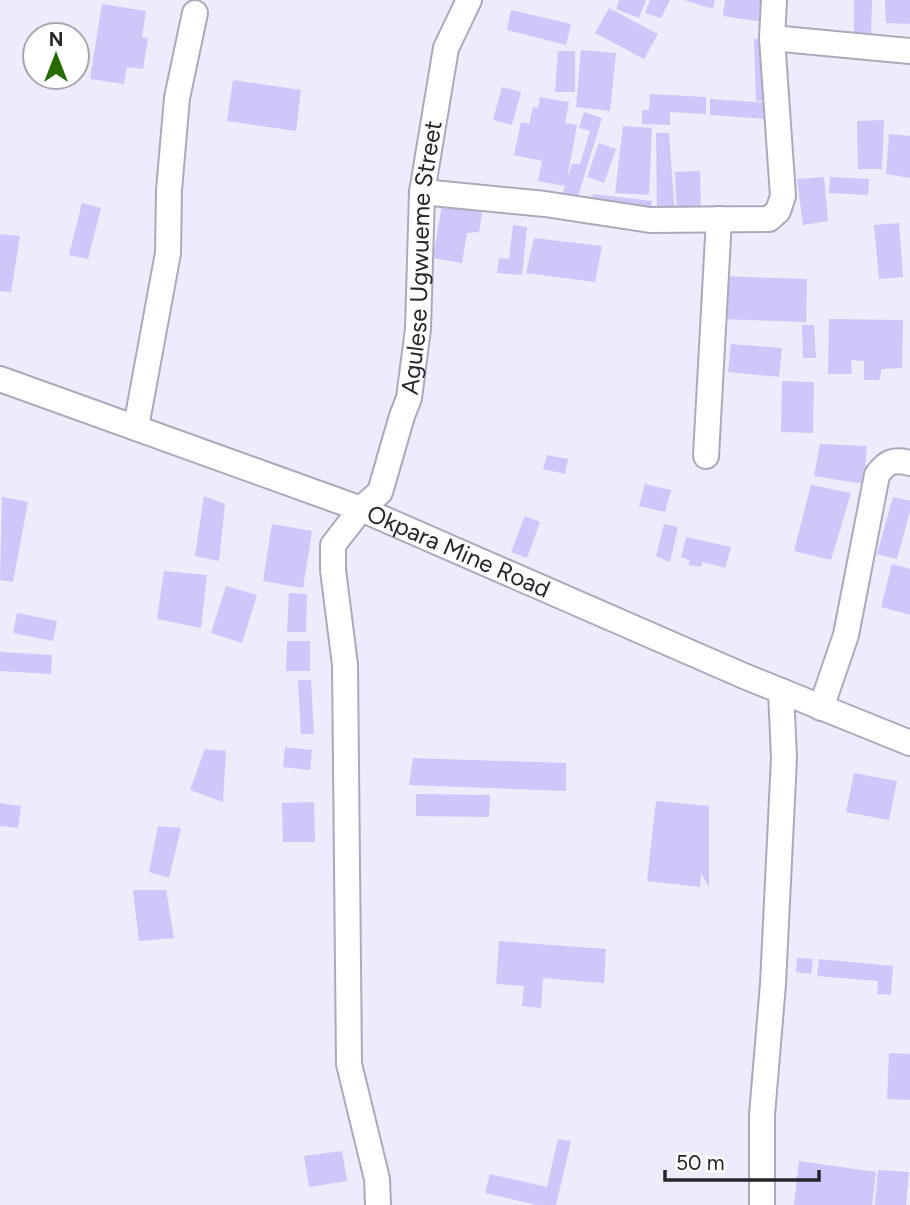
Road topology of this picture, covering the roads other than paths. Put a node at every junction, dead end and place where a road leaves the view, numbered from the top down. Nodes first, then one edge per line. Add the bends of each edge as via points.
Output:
1 (469, 0) edge
2 (774, 0) edge
3 (195, 13) dead end
4 (772, 37) junction
5 (910, 51) edge
6 (422, 192) junction
7 (719, 219) junction
8 (0, 379) edge
9 (136, 427) junction
10 (706, 456) dead end
11 (910, 463) edge
12 (361, 509) junction
13 (781, 691) junction
14 (821, 708) junction
15 (910, 743) edge
16 (378, 1205) edge
17 (762, 1205) edge

1 - 6 street, Agulese Ugwueme Street via 446,48
2 - 4 street
3 - 9 street via 177,98 168,253
4 - 5 street
4 - 7 street via 783,196 778,211 769,219
6 - 7 street via 650,220
6 - 12 street, Agulese Ugwueme Street via 418,328 410,398 380,492
7 - 10 street
8 - 9 street, Okpara Mine Road
9 - 12 street, Okpara Mine Road
11 - 14 street via 895,460 877,475 846,635
12 - 13 street, Okpara Mine Road
12 - 16 street, Agulese Ugwueme Street via 333,545 333,570 345,665 349,1064 377,1179
13 - 14 street, Okpara Mine Road
13 - 17 street via 785,758 762,1115
14 - 15 street, Okpara Mine Road

